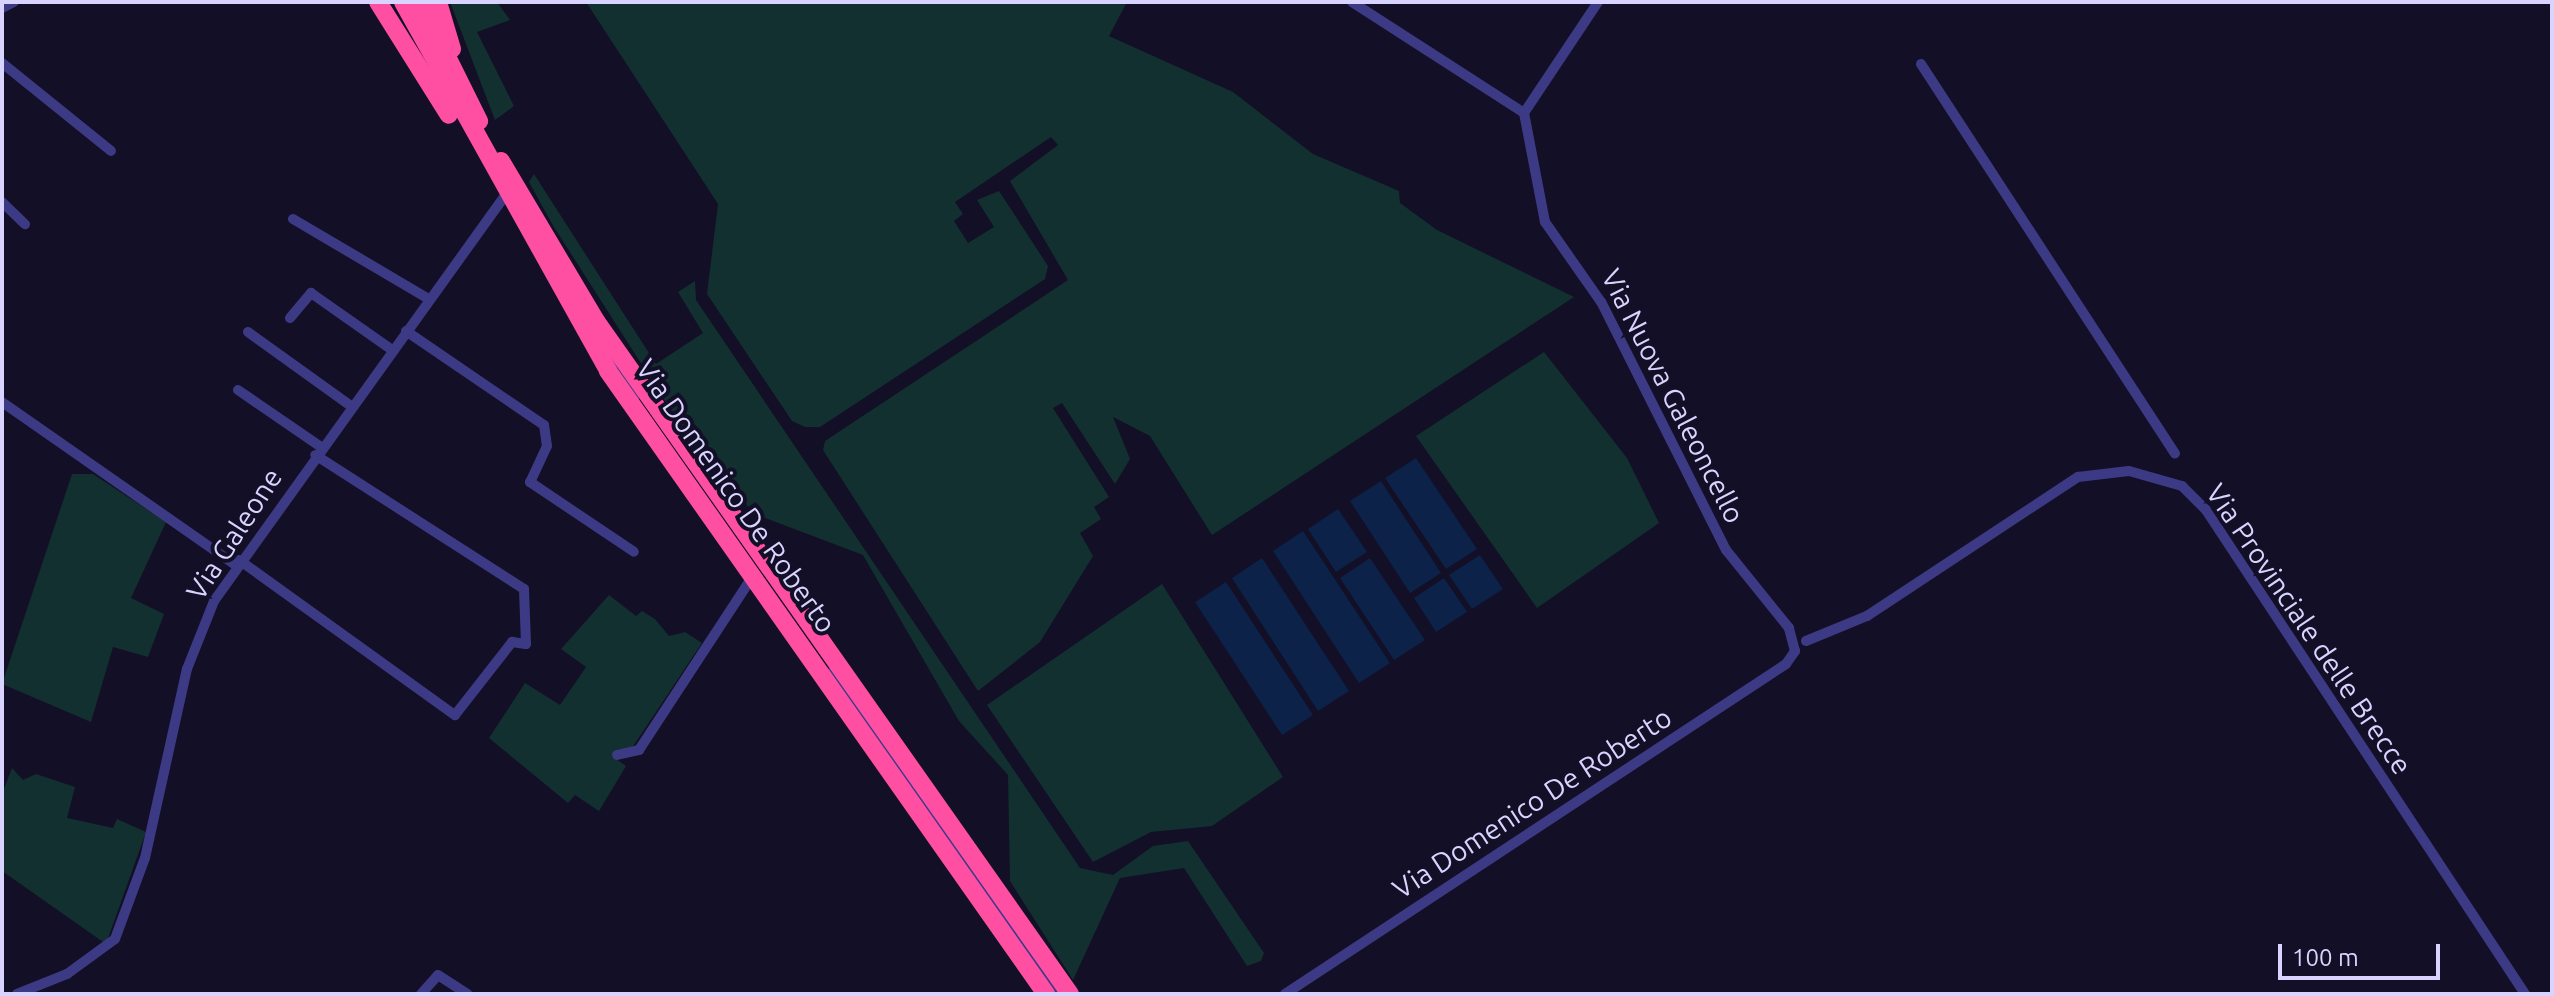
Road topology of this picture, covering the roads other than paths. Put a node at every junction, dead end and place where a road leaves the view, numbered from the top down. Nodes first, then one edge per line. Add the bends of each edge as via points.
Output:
1 (14, 2) edge
2 (378, 2) edge
3 (403, 2) edge
4 (411, 2) edge
5 (420, 2) edge
6 (438, 2) edge
7 (1352, 2) edge
8 (1598, 2) edge
9 (2, 8) edge
10 (2, 63) edge
11 (1921, 64) dead end
12 (471, 105) junction
13 (1524, 113) junction
14 (111, 151) dead end
15 (509, 190) junction
16 (2, 202) edge
17 (516, 218) junction
18 (293, 219) dead end
19 (25, 224) dead end
20 (429, 299) junction
21 (290, 318) dead end
22 (406, 331) junction
23 (248, 332) dead end
24 (392, 350) junction
25 (238, 390) dead end
26 (2, 402) edge
27 (351, 406) junction
28 (318, 451) junction
29 (2175, 454) dead end
30 (634, 552) dead end
31 (237, 562) junction
32 (758, 569) junction
33 (1801, 642) junction
34 (617, 755) dead end
35 (17, 994) edge
36 (421, 994) edge
37 (467, 994) edge
38 (1046, 994) edge
39 (1059, 994) edge
40 (1070, 994) edge
41 (1285, 994) edge
42 (2525, 994) edge

1 - 9 street
2 - 17 highway, bridge
3 - 17 highway, bridge
4 - 15 street, Via Domenico De Roberto
5 - 12 highway
6 - 12 highway
7 - 13 street
8 - 13 street
10 - 14 street
11 - 29 street
12 - 40 highway via 596,321
13 - 33 street, Via Nuova Galeoncello via 1545,222 1601,302 1726,550
15 - 20 street, Via Galeone
15 - 32 street, Via Domenico De Roberto via 616,365
16 - 19 street
17 - 38 highway, bridge via 608,371
18 - 20 street
20 - 22 street, Via Galeone
21 - 24 street via 311,293
22 - 24 street, Via Galeone
22 - 30 street via 544,425 547,446 530,482
23 - 27 street
24 - 27 street, Via Galeone
25 - 28 street
26 - 31 street
27 - 28 street, Via Galeone
28 - 31 street, Via Galeone
28 - 31 street via 524,589 526,644 512,642 452,714
31 - 35 street, Via Galeone via 187,669 145,858 115,939 67,974
32 - 34 street via 639,750
32 - 39 street, Via Domenico De Roberto
33 - 41 street, Via Domenico De Roberto via 1786,664
33 - 42 street, Via Provinciale delle Brecce via 1867,616 2078,477 2129,471 2182,486 2206,510
36 - 37 street via 441,975

